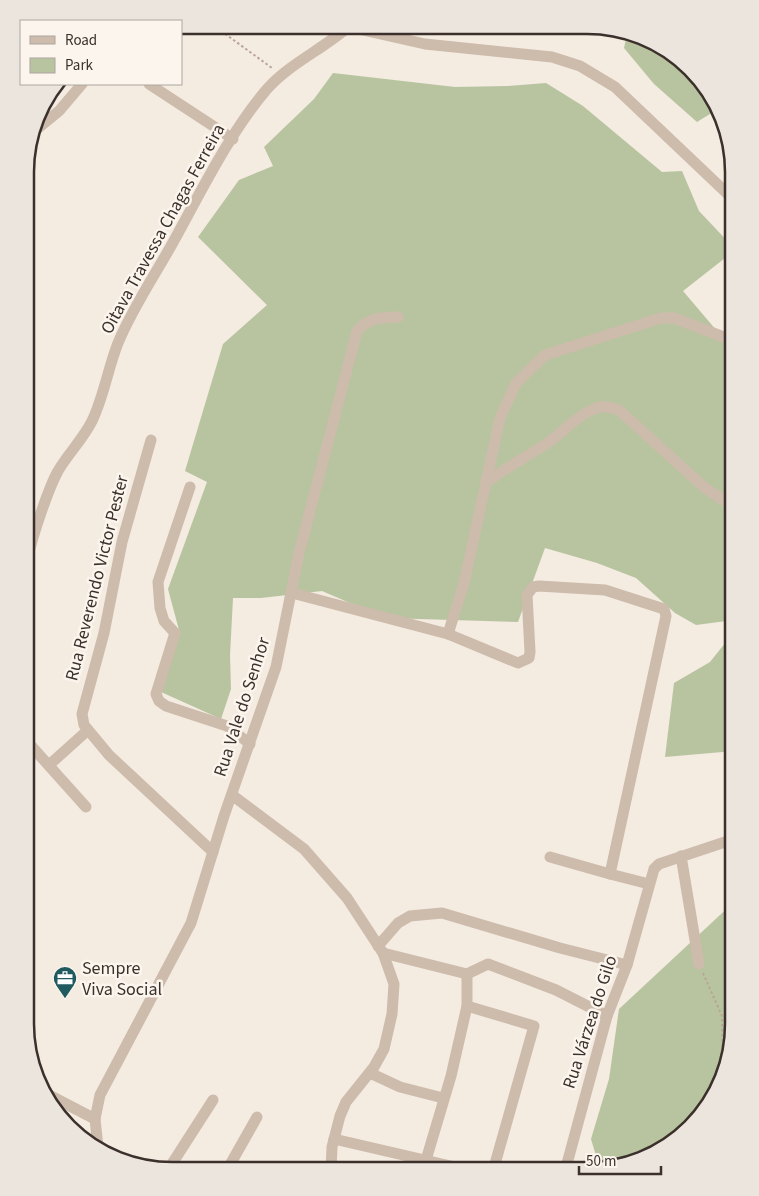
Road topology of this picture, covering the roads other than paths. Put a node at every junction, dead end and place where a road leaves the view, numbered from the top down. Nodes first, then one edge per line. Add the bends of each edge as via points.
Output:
1 (338, 34) edge
2 (381, 34) edge
3 (81, 85) edge
4 (151, 85) edge
5 (42, 125) edge
6 (233, 139) junction
7 (725, 189) edge
8 (398, 317) dead end
9 (725, 338) edge
10 (151, 440) dead end
11 (487, 482) junction
12 (190, 487) dead end
13 (725, 501) edge
14 (34, 543) edge
15 (292, 593) junction
16 (448, 634) junction
17 (86, 728) junction
18 (250, 744) junction
19 (34, 749) edge
20 (49, 765) junction
21 (232, 795) junction
22 (86, 806) dead end
23 (725, 842) edge
24 (212, 852) junction
25 (681, 856) junction
26 (550, 857) dead end
27 (610, 874) junction
28 (649, 884) junction
29 (380, 949) junction
30 (699, 964) road end
31 (627, 965) junction
32 (467, 974) junction
33 (467, 1006) junction
34 (607, 1016) junction
35 (370, 1073) junction
36 (443, 1098) junction
37 (56, 1099) edge
38 (213, 1100) dead end
39 (258, 1117) dead end
40 (95, 1119) junction
41 (334, 1139) junction
42 (97, 1140) edge
43 (426, 1160) junction
44 (173, 1162) edge
45 (232, 1162) edge
46 (332, 1162) edge
47 (434, 1162) edge
48 (495, 1162) edge
49 (567, 1162) edge

1 - 6 street, Oitava Travessa Chagas Ferreira via 268,88
2 - 7 street via 425,44 552,57 580,66 616,87
3 - 5 street
4 - 6 street
6 - 14 street, Oitava Travessa Chagas Ferreira via 128,322 96,411 84,435 57,473
8 - 15 street, Rua Vale do Senhor via 374,318 358,332 299,553
9 - 11 street via 674,318 661,318 545,354 516,383 508,398 500,418
10 - 17 street, Rua Reverendo Victor Pester via 122,542 104,633 82,714
11 - 13 street via 584,415 600,407 610,407 619,410 705,488
11 - 16 street via 464,583
12 - 18 street via 158,582 164,621 175,632 156,694 166,706 227,726
15 - 16 street
15 - 18 street, Rua Vale do Senhor via 276,667
16 - 27 street via 512,662 523,662 530,652 527,594 539,586 605,590 664,609 666,616
17 - 20 street
17 - 24 street via 109,755
18 - 21 street, Rua Vale do Senhor
19 - 20 street
20 - 22 street
21 - 24 street, Rua Vale do Senhor
21 - 29 street via 290,837 314,859 347,898
23 - 25 street, Rua Várzea do Gilo
24 - 40 street, Rua Vale do Senhor via 191,923 100,1095
25 - 28 street, Rua Várzea do Gilo via 659,864
25 - 30 street
26 - 27 street
27 - 28 street
28 - 31 street, Rua Várzea do Gilo
29 - 31 street via 398,923 410,916 442,914
29 - 32 street
29 - 35 street via 394,984 394,1000 384,1049
31 - 34 street, Rua Várzea do Gilo
32 - 33 street
32 - 34 street via 488,964 556,990
33 - 36 street
33 - 48 street via 534,1026
34 - 49 street, Rua Várzea do Gilo
35 - 36 street via 395,1085
35 - 41 street via 346,1102
36 - 43 street
37 - 40 street
38 - 44 street
39 - 45 street
40 - 42 street, Rua Vale do Senhor
41 - 43 street
41 - 46 street
43 - 47 street

